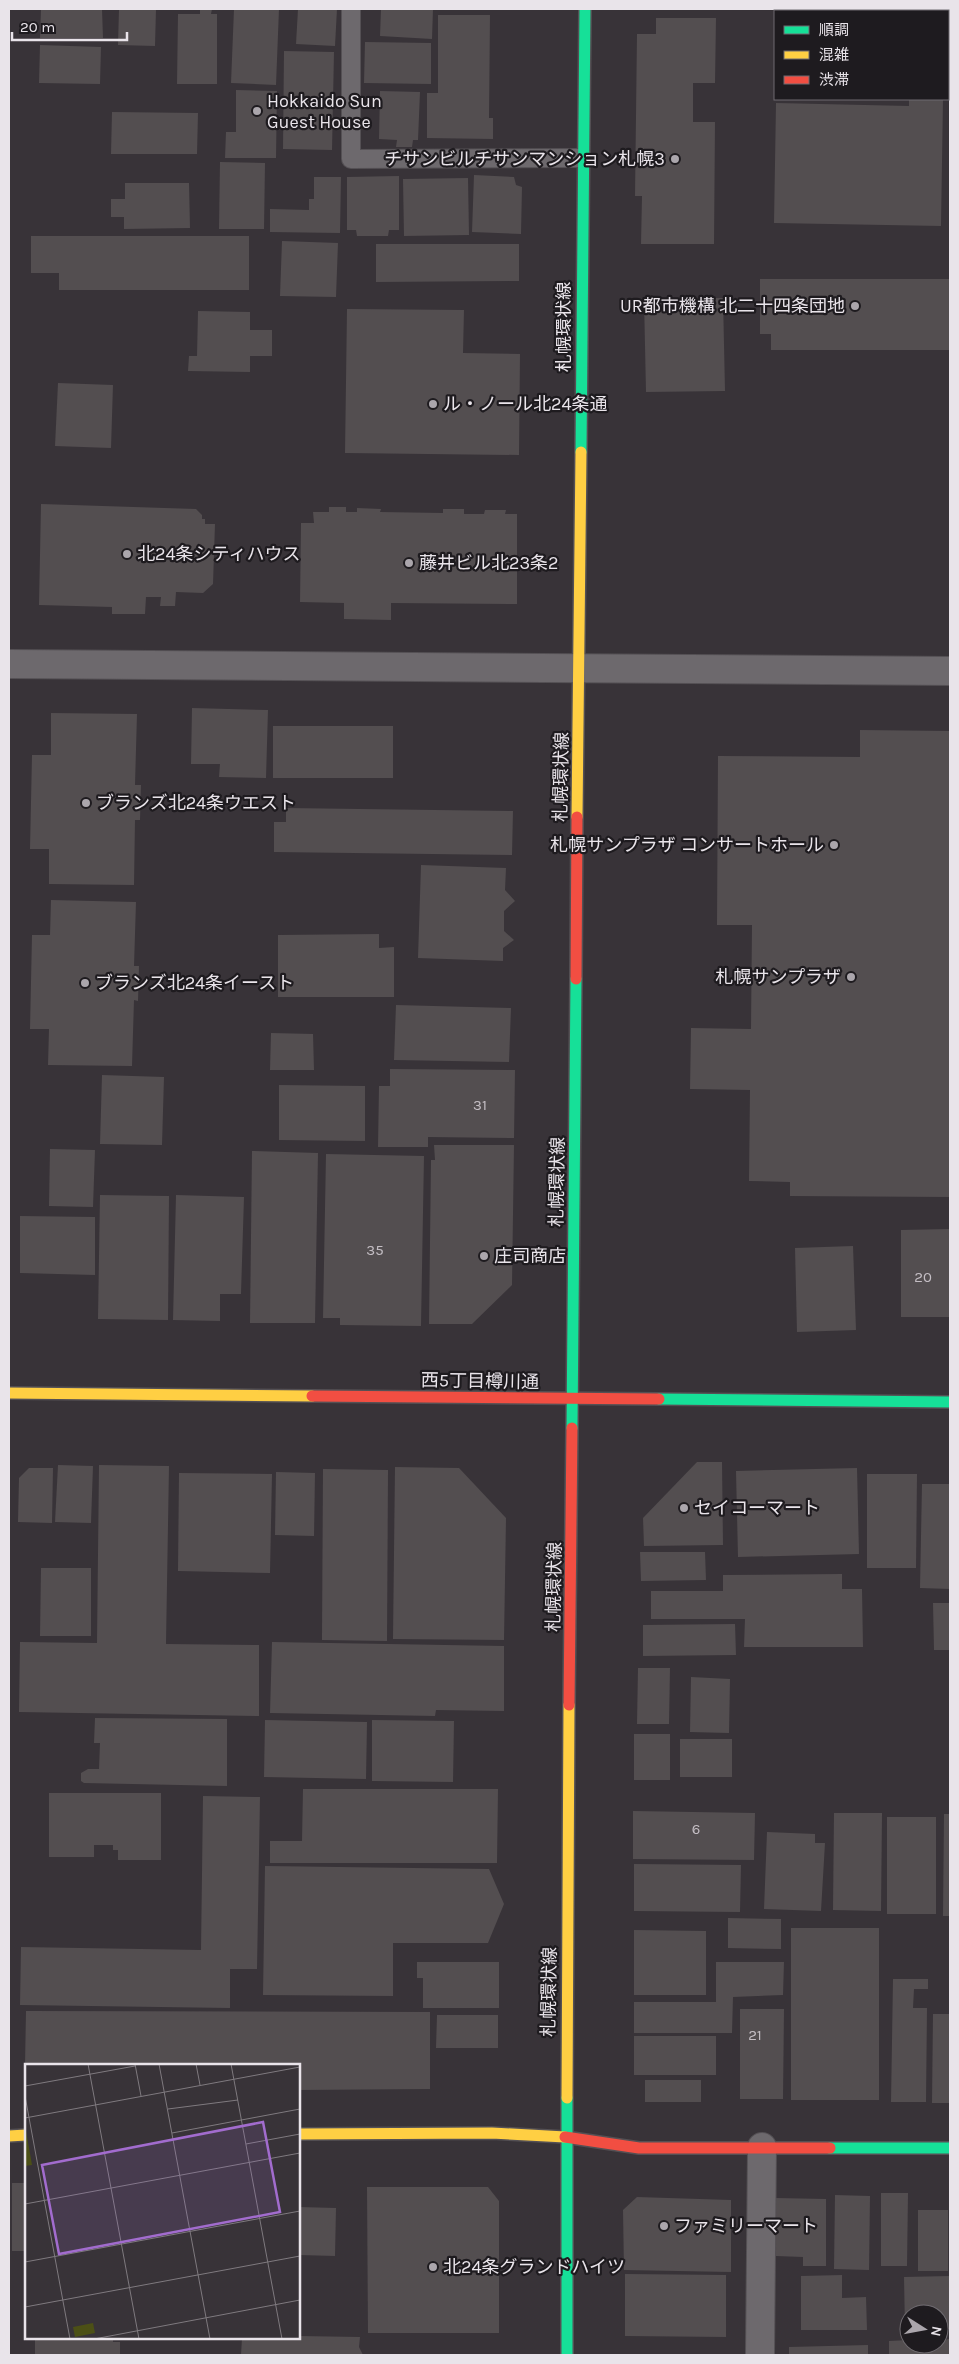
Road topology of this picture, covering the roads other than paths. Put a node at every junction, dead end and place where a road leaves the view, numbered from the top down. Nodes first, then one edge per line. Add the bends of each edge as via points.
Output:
1 (351, 9) edge
2 (585, 9) edge
3 (583, 158) junction
4 (9, 664) edge
5 (579, 668) junction
6 (950, 671) edge
7 (9, 1393) edge
8 (573, 1399) junction
9 (950, 1402) edge
10 (25, 2134) edge
11 (300, 2134) edge
12 (9, 2136) edge
13 (568, 2137) junction
14 (762, 2147) junction
15 (950, 2148) edge
16 (567, 2355) edge
17 (760, 2355) edge

1 - 3 lane via 351,159
2 - 3 main road, 札幌環状線
3 - 5 main road, 札幌環状線
4 - 5 street
5 - 6 street
5 - 8 main road, 札幌環状線
7 - 8 main road, 西5丁目樽川通
8 - 9 main road, 西5丁目樽川通
8 - 13 main road, 札幌環状線 via 566,2055
10 - 12 main road
11 - 13 main road via 492,2133
13 - 14 main road via 639,2148
13 - 16 main road, 札幌環状線
14 - 15 main road
14 - 17 street

